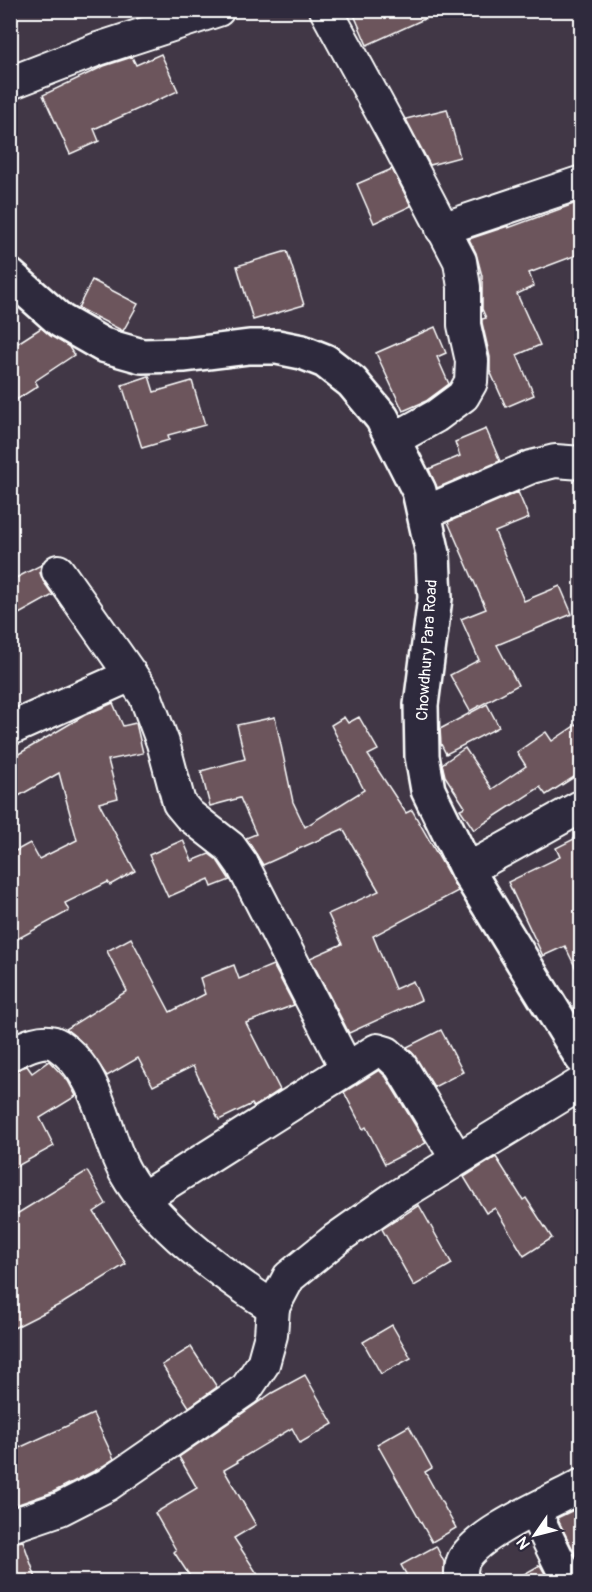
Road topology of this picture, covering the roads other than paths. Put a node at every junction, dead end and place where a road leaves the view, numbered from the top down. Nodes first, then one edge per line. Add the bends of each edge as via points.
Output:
1 (218, 10) edge
2 (326, 10) edge
3 (10, 83) edge
4 (582, 182) edge
5 (442, 229) junction
6 (10, 276) edge
7 (393, 440) junction
8 (582, 463) edge
9 (424, 513) junction
10 (58, 571) dead end
11 (130, 675) junction
12 (10, 729) edge
13 (582, 806) edge
14 (467, 870) junction
15 (10, 1054) edge
16 (582, 1058) edge
17 (347, 1069) junction
18 (582, 1083) edge
19 (457, 1159) junction
20 (143, 1198) junction
21 (273, 1307) junction
22 (582, 1485) edge
23 (534, 1511) junction
24 (10, 1526) edge
25 (462, 1581) edge
26 (569, 1581) edge

1 - 3 street
2 - 5 street
4 - 5 street
5 - 7 street via 460,261 471,382 454,403
6 - 7 street, Chowdhury Para Road via 61,321 103,345 142,356 277,347 325,361 352,382 382,418
7 - 9 street, Chowdhury Para Road via 419,491
8 - 9 street via 555,460 531,467
9 - 14 street, Chowdhury Para Road via 433,554 435,598 421,705 422,756 428,790
10 - 11 street
11 - 12 street
11 - 17 street via 145,695 155,719 180,803 189,815 230,846 242,864
13 - 14 street
14 - 16 street, Chowdhury Para Road
15 - 20 street via 49,1042 71,1056 92,1086 111,1142
17 - 19 street via 376,1050 387,1053 400,1065
17 - 20 street
18 - 19 street
19 - 21 street via 310,1259 289,1277
20 - 21 street via 196,1252
21 - 24 street via 263,1364 246,1389 107,1485 60,1509
22 - 23 street
23 - 25 street via 490,1534 473,1548 463,1561
23 - 26 street

